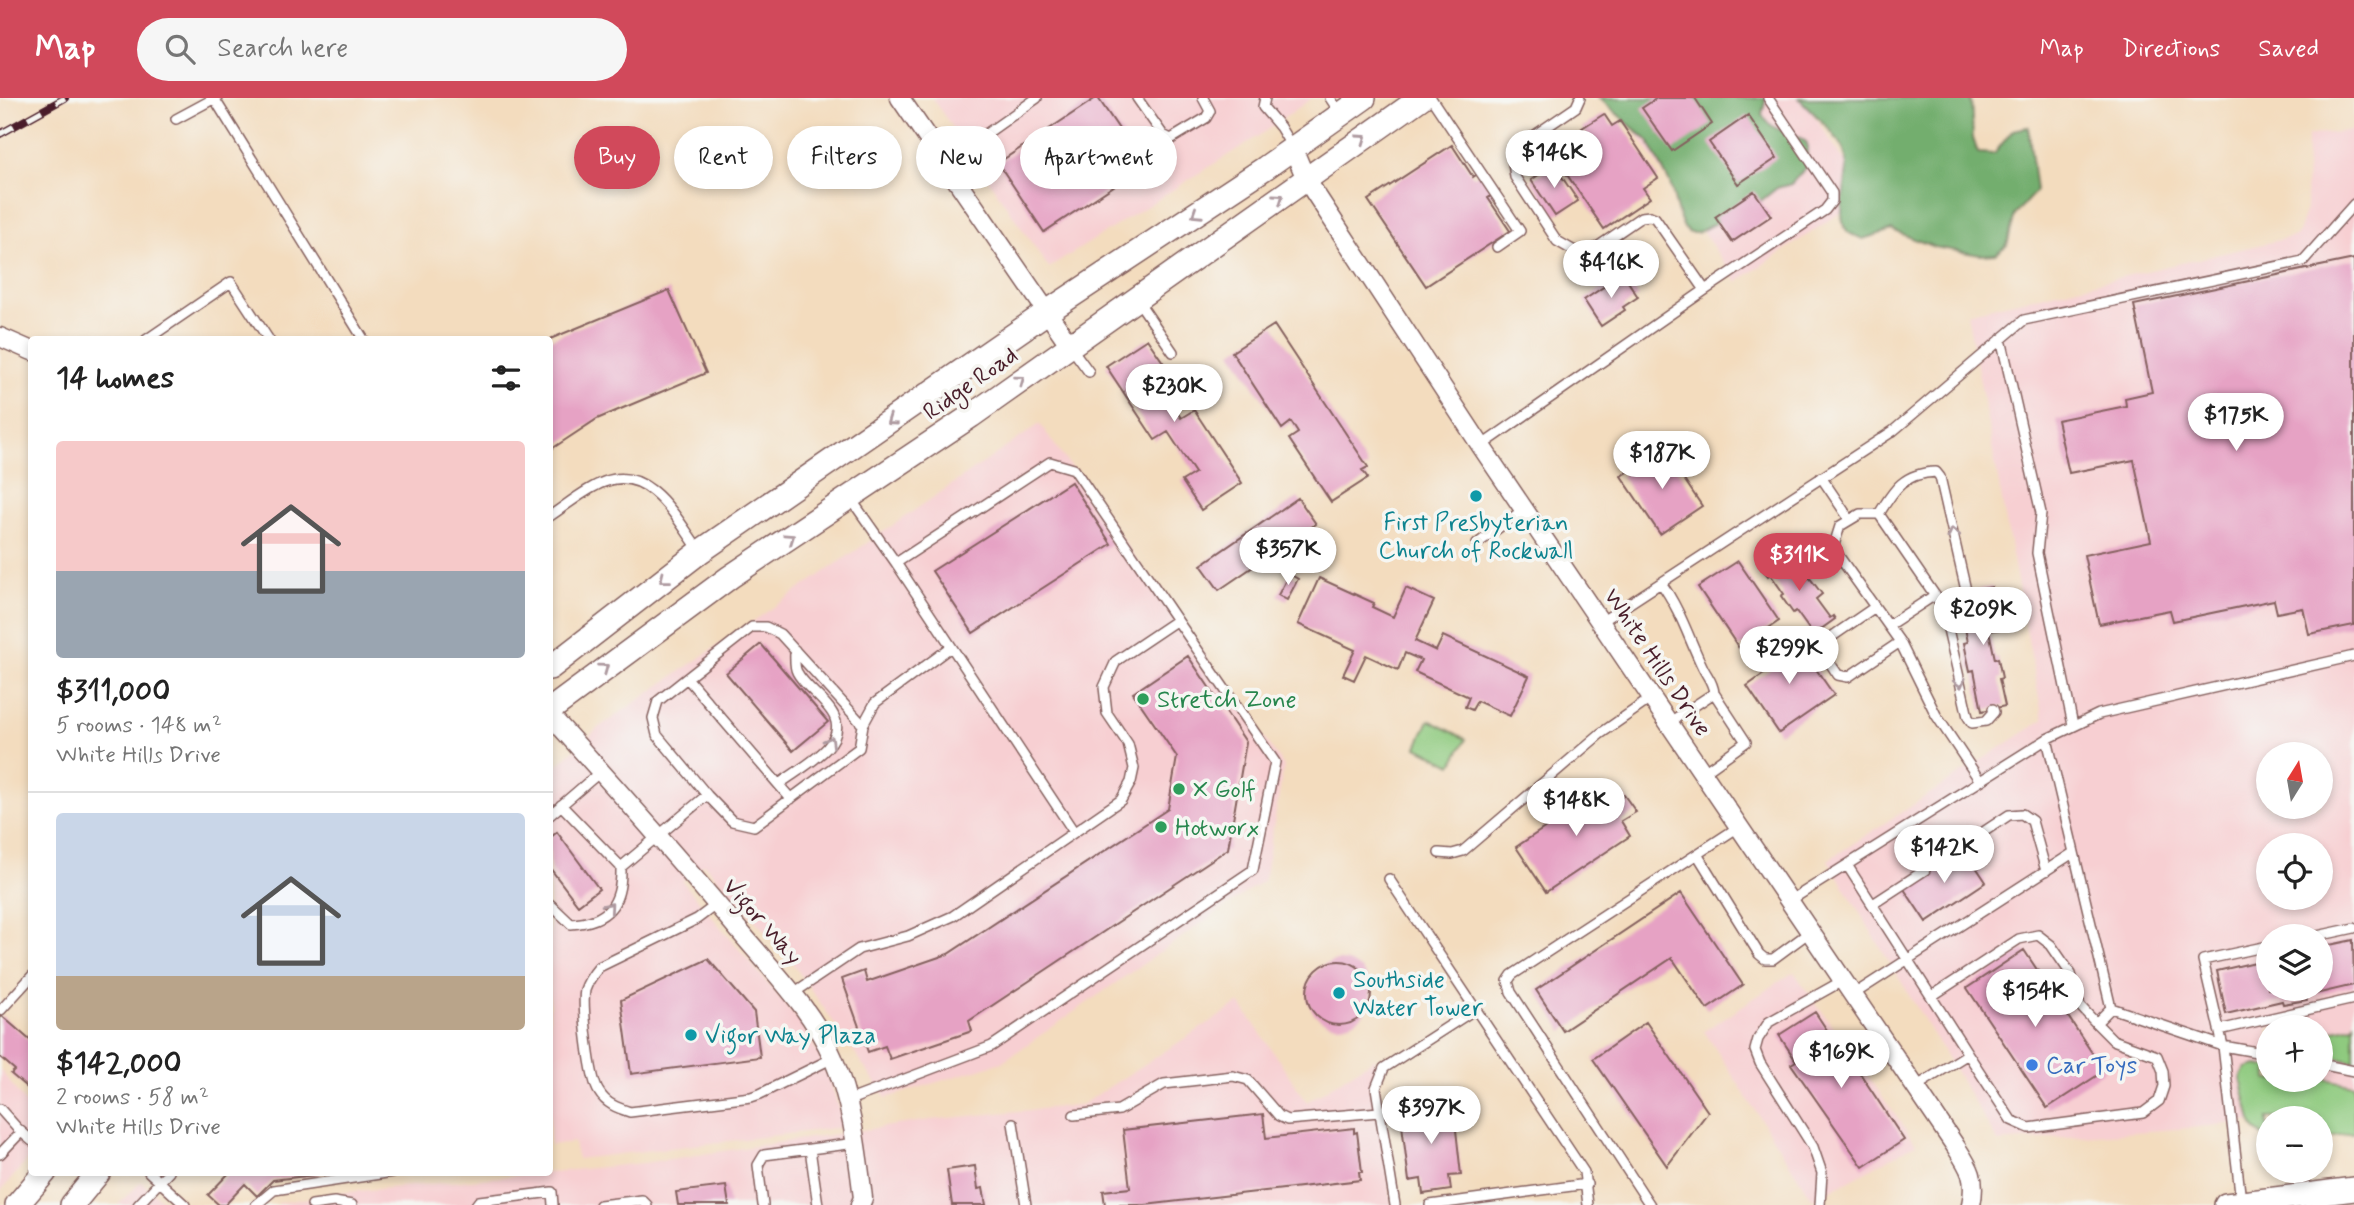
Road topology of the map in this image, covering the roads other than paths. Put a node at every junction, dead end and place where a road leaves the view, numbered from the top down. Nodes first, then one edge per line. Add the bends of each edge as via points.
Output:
1 (215, 98) edge
2 (900, 98) edge
3 (1037, 98) edge
4 (1137, 98) edge
5 (1203, 98) edge
6 (1265, 98) edge
7 (1364, 98) edge
8 (1421, 98) edge
9 (1431, 98) edge
10 (1580, 98) edge
11 (1768, 98) edge
12 (1336, 106) edge
13 (176, 119) dead end
14 (919, 126) edge
15 (997, 126) edge
16 (1293, 148) junction
17 (1306, 179) junction
18 (963, 189) edge
19 (2354, 204) edge
20 (1497, 247) dead end
21 (1705, 290) junction
22 (1136, 298) junction
23 (1047, 312) junction
24 (152, 336) edge
25 (266, 336) edge
26 (362, 336) edge
27 (0, 337) edge
28 (2001, 339) junction
29 (1069, 344) junction
30 (28, 349) edge
31 (1173, 352) dead end
32 (1089, 372) dead end
33 (1481, 446) junction
34 (1821, 477) junction
35 (850, 498) junction
36 (1524, 509) junction
37 (553, 514) edge
38 (1879, 514) junction
39 (1850, 520) junction
40 (1477, 544) dead end
41 (701, 551) junction
42 (896, 563) junction
43 (1661, 583) junction
44 (1935, 595) junction
45 (1968, 599) dead end
46 (1875, 607) junction
47 (1177, 620) junction
48 (1601, 622) junction
49 (1888, 625) junction
50 (1900, 642) junction
51 (951, 647) junction
52 (795, 650) junction
53 (2354, 656) edge
54 (553, 665) edge
55 (687, 678) junction
56 (1714, 693) junction
57 (1653, 697) junction
58 (553, 708) edge
59 (1993, 709) dead end
60 (553, 718) edge
61 (1670, 722) junction
62 (863, 725) junction
63 (2073, 725) junction
64 (2047, 739) junction
65 (600, 772) junction
66 (1704, 772) junction
67 (1980, 781) junction
68 (779, 784) junction
69 (707, 794) junction
70 (791, 799) junction
71 (561, 805) junction
72 (553, 812) edge
73 (1740, 826) junction
74 (1074, 832) junction
75 (656, 836) junction
76 (1438, 853) dead end
77 (2073, 853) junction
78 (1697, 854) junction
79 (1938, 862) dead end
80 (1847, 865) junction
81 (621, 867) junction
82 (1925, 870) dead end
83 (2046, 871) junction
84 (1389, 879) dead end
85 (1791, 900) junction
86 (717, 904) junction
87 (1873, 904) junction
88 (553, 907) edge
89 (2354, 928) edge
90 (1811, 931) junction
91 (2333, 933) edge
92 (2256, 949) edge
93 (1909, 960) junction
94 (28, 980) edge
95 (1849, 987) junction
96 (792, 993) junction
97 (1932, 996) junction
98 (2354, 999) edge
99 (1476, 1008) junction
100 (2111, 1008) junction
101 (1, 1010) edge
102 (2096, 1023) junction
103 (2219, 1030) junction
104 (2223, 1046) junction
105 (2256, 1052) edge
106 (1968, 1054) junction
107 (833, 1058) junction
108 (2333, 1066) edge
109 (2354, 1070) edge
110 (1917, 1086) junction
111 (847, 1101) junction
112 (0, 1109) edge
113 (1379, 1112) junction
114 (1074, 1115) dead end
115 (1013, 1123) dead end
116 (21, 1132) junction
117 (28, 1138) edge
118 (857, 1143) junction
119 (810, 1149) junction
120 (0, 1154) edge
121 (42, 1176) edge
122 (96, 1176) edge
123 (153, 1176) edge
124 (165, 1176) edge
125 (367, 1176) edge
126 (160, 1182) junction
127 (1587, 1184) junction
128 (2354, 1189) edge
129 (1490, 1201) edge
130 (864, 1203) edge
131 (2234, 1204) edge
132 (17, 1205) edge
133 (72, 1205) edge
134 (138, 1205) edge
135 (185, 1205) edge
136 (256, 1205) edge
137 (312, 1205) edge
138 (352, 1205) edge
139 (476, 1205) edge
140 (553, 1205) edge
141 (600, 1205) edge
142 (647, 1205) edge
143 (763, 1205) edge
144 (818, 1205) edge
145 (1026, 1205) edge
146 (1395, 1205) edge
147 (1430, 1205) edge
148 (1588, 1205) edge
149 (1650, 1205) edge
150 (1819, 1205) edge
151 (1971, 1205) edge

1 - 13 lane
1 - 26 lane
2 - 14 street
3 - 15 lane
4 - 5 lane via 1163,135 1171,139 1206,118 1210,111
6 - 16 lane via 1263,107
7 - 12 main road, Ridge Road
17 -> 8 main road, Ridge Road
9 - 20 lane via 1520,231
10 - 21 lane via 1576,107 1516,148 1513,163 1516,177 1557,241 1576,252 1593,250 1641,217 1650,216
11 - 21 lane via 1832,194 1832,201
12 - 16 main road, Ridge Road
16 - 17 street, White Hills Drive
16 -> 23 main road, Ridge Road
22 -> 17 main road, Ridge Road
17 - 33 street, White Hills Drive
18 - 23 street
19 - 28 lane via 2303,261 2024,320
21 - 33 lane
22 - 29 main road, Ridge Road
22 - 31 lane
23 - 29 street
23 -> 41 main road, Ridge Road
24 - 25 lane via 231,282
27 - 30 street
28 - 34 lane via 1893,431
28 - 63 lane via 2041,513 2037,553
29 - 32 lane
35 -> 29 main road, Ridge Road
33 - 36 street, White Hills Drive
34 - 39 lane
34 - 43 lane
35 - 42 lane
58 -> 35 main road, Ridge Road via 730,578
36 - 40 lane
36 - 48 street, White Hills Drive
37 - 41 lane via 604,482 623,478 643,482 659,495
38 - 39 lane via 1860,514
38 - 44 lane
45 -> 38 lane via 1941,477 1936,472 1902,482
39 - 46 lane via 1840,526 1833,548
41 -> 54 main road, Ridge Road
42 - 47 lane via 1050,462 1074,469
42 - 51 lane
43 - 48 lane
43 - 56 lane via 1674,601
44 - 49 lane
44 -> 59 lane via 1943,607 1968,717 1972,723 1986,721
46 - 49 lane
46 - 50 lane via 1824,642 1822,651 1838,675 1848,677
47 - 74 lane via 1116,661 1104,687 1107,713 1128,744 1134,768 1131,782 1121,800
47 - 111 lane via 1275,762 1253,870 992,1046
48 - 57 street, White Hills Drive
49 - 50 lane
50 - 67 lane via 1936,715
51 - 62 lane via 875,703
51 - 74 lane
52 - 55 lane via 766,626 752,627
52 - 62 lane
68 -> 52 lane via 825,750 836,728 833,713 796,671
53 - 63 lane via 2099,714
55 - 68 lane
55 - 69 lane via 658,701 653,718 657,735
56 - 61 lane
56 - 66 lane via 1746,742
57 - 61 street, White Hills Drive
57 - 76 lane via 1600,734 1463,851
60 - 65 street, Vigor Way
61 - 66 street, White Hills Drive
62 - 70 lane via 859,748
63 - 64 lane
64 - 67 lane
64 - 77 lane
65 - 71 lane
65 - 75 street, Vigor Way
66 - 73 street, White Hills Drive
67 - 80 lane
68 - 70 lane
69 - 70 lane via 732,821 754,826
69 - 75 lane
71 - 72 lane
71 - 81 lane
73 - 78 lane
73 - 85 street, White Hills Drive
74 - 96 lane via 953,916 908,936 859,949
75 - 81 lane
75 - 86 street, Vigor Way
77 - 83 lane
77 - 100 lane
78 - 90 lane via 1765,959 1773,959
78 - 149 lane via 1508,981
79 - 83 lane via 2009,815 2022,814 2032,821
80 - 85 lane
80 - 87 lane
88 -> 81 lane via 571,924 599,919 619,894
82 - 87 lane
83 - 93 lane
84 - 99 lane
85 - 90 street, White Hills Drive
86 - 96 street, Vigor Way
86 - 107 lane via 697,919 598,967 590,978 584,1000 593,1079 599,1093 630,1112 751,1097
87 - 93 lane
89 - 91 lane
90 - 95 street, White Hills Drive
92 - 103 lane via 2203,960
93 - 95 lane
93 - 97 lane
94 - 101 lane
95 - 110 street, White Hills Drive
95 - 150 lane via 1769,1023 1755,1050 1813,1147 1822,1173
96 - 107 street, Vigor Way
97 - 102 lane via 2019,939 2038,935 2071,974 2080,1006
97 - 106 lane
98 - 103 lane
99 - 113 lane via 1384,1068 1376,1088
99 - 127 lane via 1584,1172
100 - 102 lane
100 - 104 lane
102 - 106 lane via 2113,1040 2157,1056 2164,1086 2159,1101 2143,1113 2029,1128 2017,1124
103 - 104 lane
104 - 105 lane
104 - 131 lane
106 - 110 lane
107 - 111 street, Vigor Way
108 - 109 lane
110 - 151 street, White Hills Drive via 1965,1160 1975,1187
111 - 118 street, Vigor Way
112 - 116 lane
113 - 114 lane via 1287,1120 1248,1080 1233,1076 1164,1084 1119,1110
113 - 146 lane
115 - 145 lane
116 - 117 lane
116 - 120 lane
118 - 119 lane
118 - 130 street, Vigor Way
119 - 143 lane via 764,1155 758,1165
119 - 144 lane
121 - 132 main road
122 - 133 main road
123 - 126 lane
124 - 126 lane
125 - 136 lane via 274,1190
126 - 134 lane
126 - 135 lane
127 - 129 lane
127 - 148 lane
128 - 131 main road
129 - 147 lane
137 - 138 lane
139 - 140 lane via 552,1192
141 - 142 lane via 642,1200

